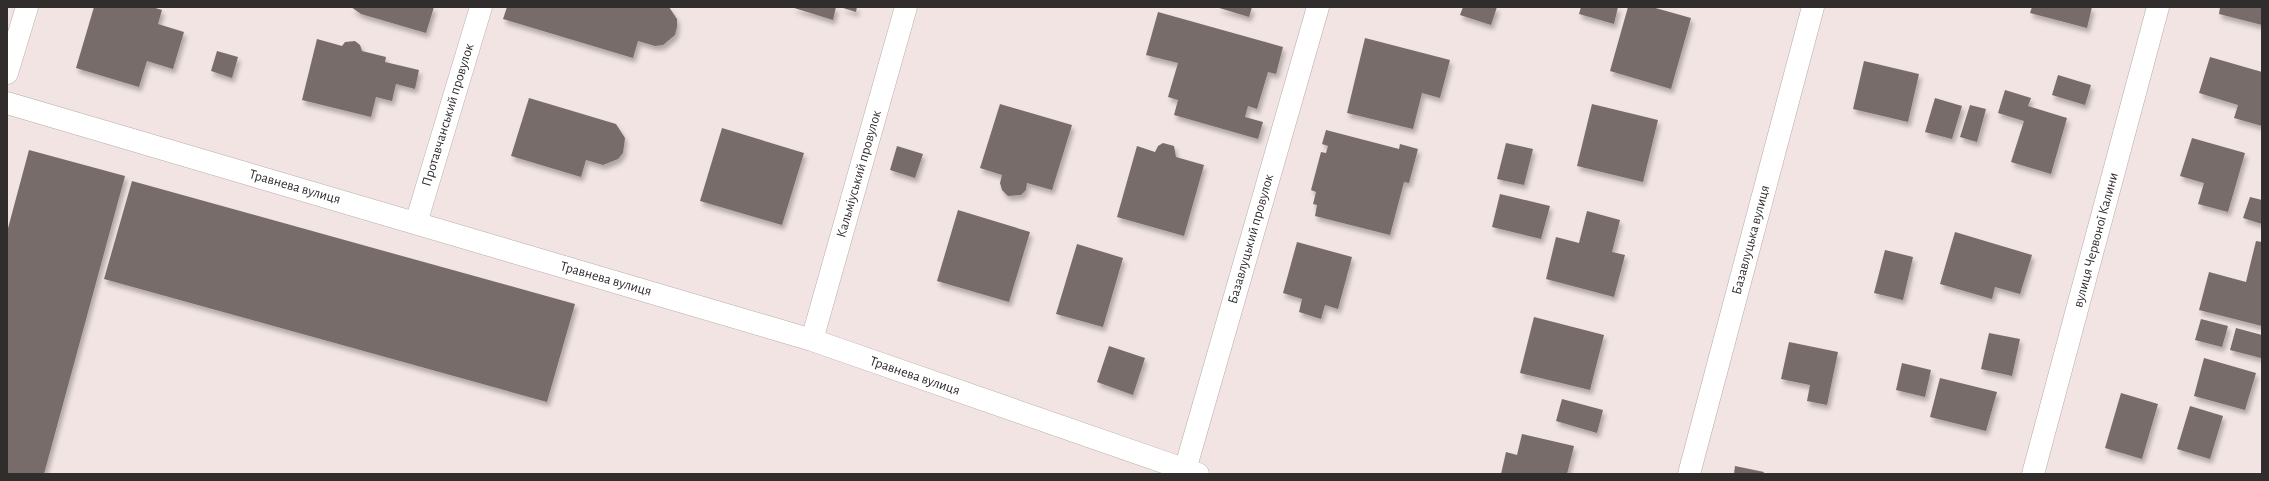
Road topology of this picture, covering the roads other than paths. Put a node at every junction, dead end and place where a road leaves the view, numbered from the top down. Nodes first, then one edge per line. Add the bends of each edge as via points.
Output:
1 (27, 7) edge
2 (480, 7) edge
3 (906, 7) edge
4 (1318, 7) edge
5 (1813, 7) edge
6 (2158, 7) edge
7 (7, 73) edge
8 (7, 103) edge
9 (416, 223) junction
10 (812, 340) junction
11 (1191, 472) edge
12 (1690, 474) edge
13 (2033, 474) edge

1 - 7 street
2 - 9 street, Протавчанський провулок
3 - 10 street, Кальміуський провулок
4 - 11 street, Базавлуцький провулок
5 - 12 street, Базавлуцька вулиця
6 - 13 street, вулиця Червоної Калини
8 - 9 street, Травнева вулиця
9 - 10 street, Травнева вулиця
10 - 11 street, Травнева вулиця

